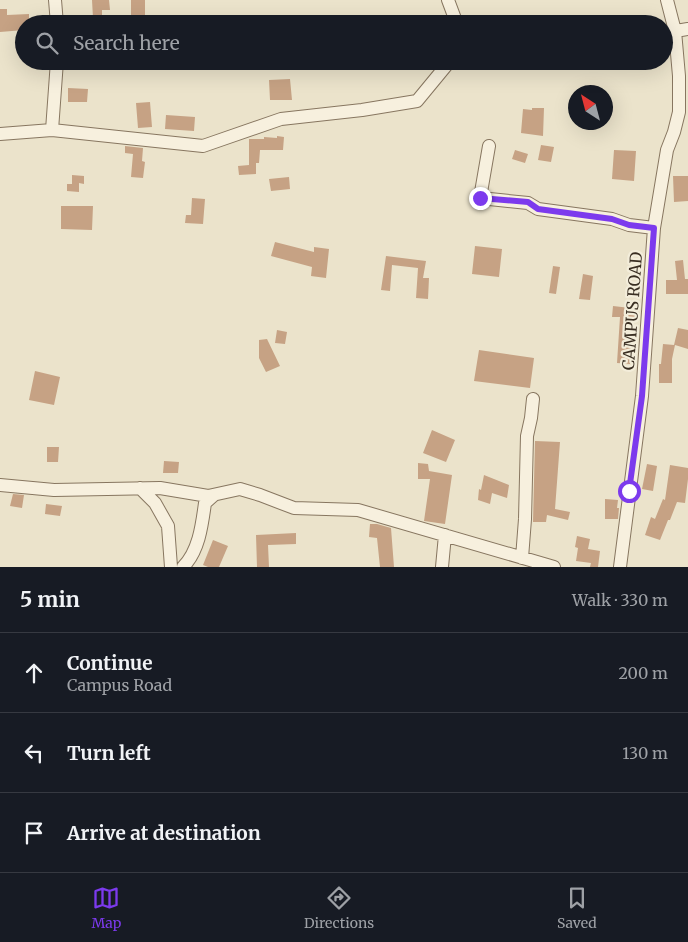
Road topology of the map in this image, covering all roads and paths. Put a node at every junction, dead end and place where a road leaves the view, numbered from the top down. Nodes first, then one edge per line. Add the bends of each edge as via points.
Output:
1 (55, 0) edge
2 (448, 0) edge
3 (667, 0) edge
4 (56, 15) edge
5 (454, 15) edge
6 (668, 15) edge
7 (688, 29) edge
8 (673, 31) edge
9 (673, 50) edge
10 (56, 70) edge
11 (443, 70) edge
12 (52, 130) junction
13 (0, 134) edge
14 (489, 146) dead end
15 (654, 228) junction
16 (533, 400) dead end
17 (0, 484) edge
18 (140, 488) junction
19 (214, 495) junction
20 (445, 535) junction
21 (522, 558) junction
22 (171, 567) edge
23 (183, 567) edge
24 (442, 567) edge
25 (554, 567) edge
26 (620, 567) edge

1 - 4 street
2 - 5 street
3 - 6 street, CAMPUS ROAD
7 - 8 street
9 - 15 street, CAMPUS ROAD via 679,76 679,112 668,150
10 - 12 street
11 - 12 street via 417,101 281,119 203,146
12 - 13 street
14 - 15 street via 480,198 528,202 538,209
15 - 26 street, CAMPUS ROAD via 642,396
16 - 21 street via 527,436
17 - 18 street via 54,490
18 - 19 street
18 - 22 street via 155,503 168,526
19 - 20 street via 240,490 294,508 358,510
19 - 23 street via 205,503 203,524 191,559
20 - 21 street
20 - 24 street
21 - 25 street

